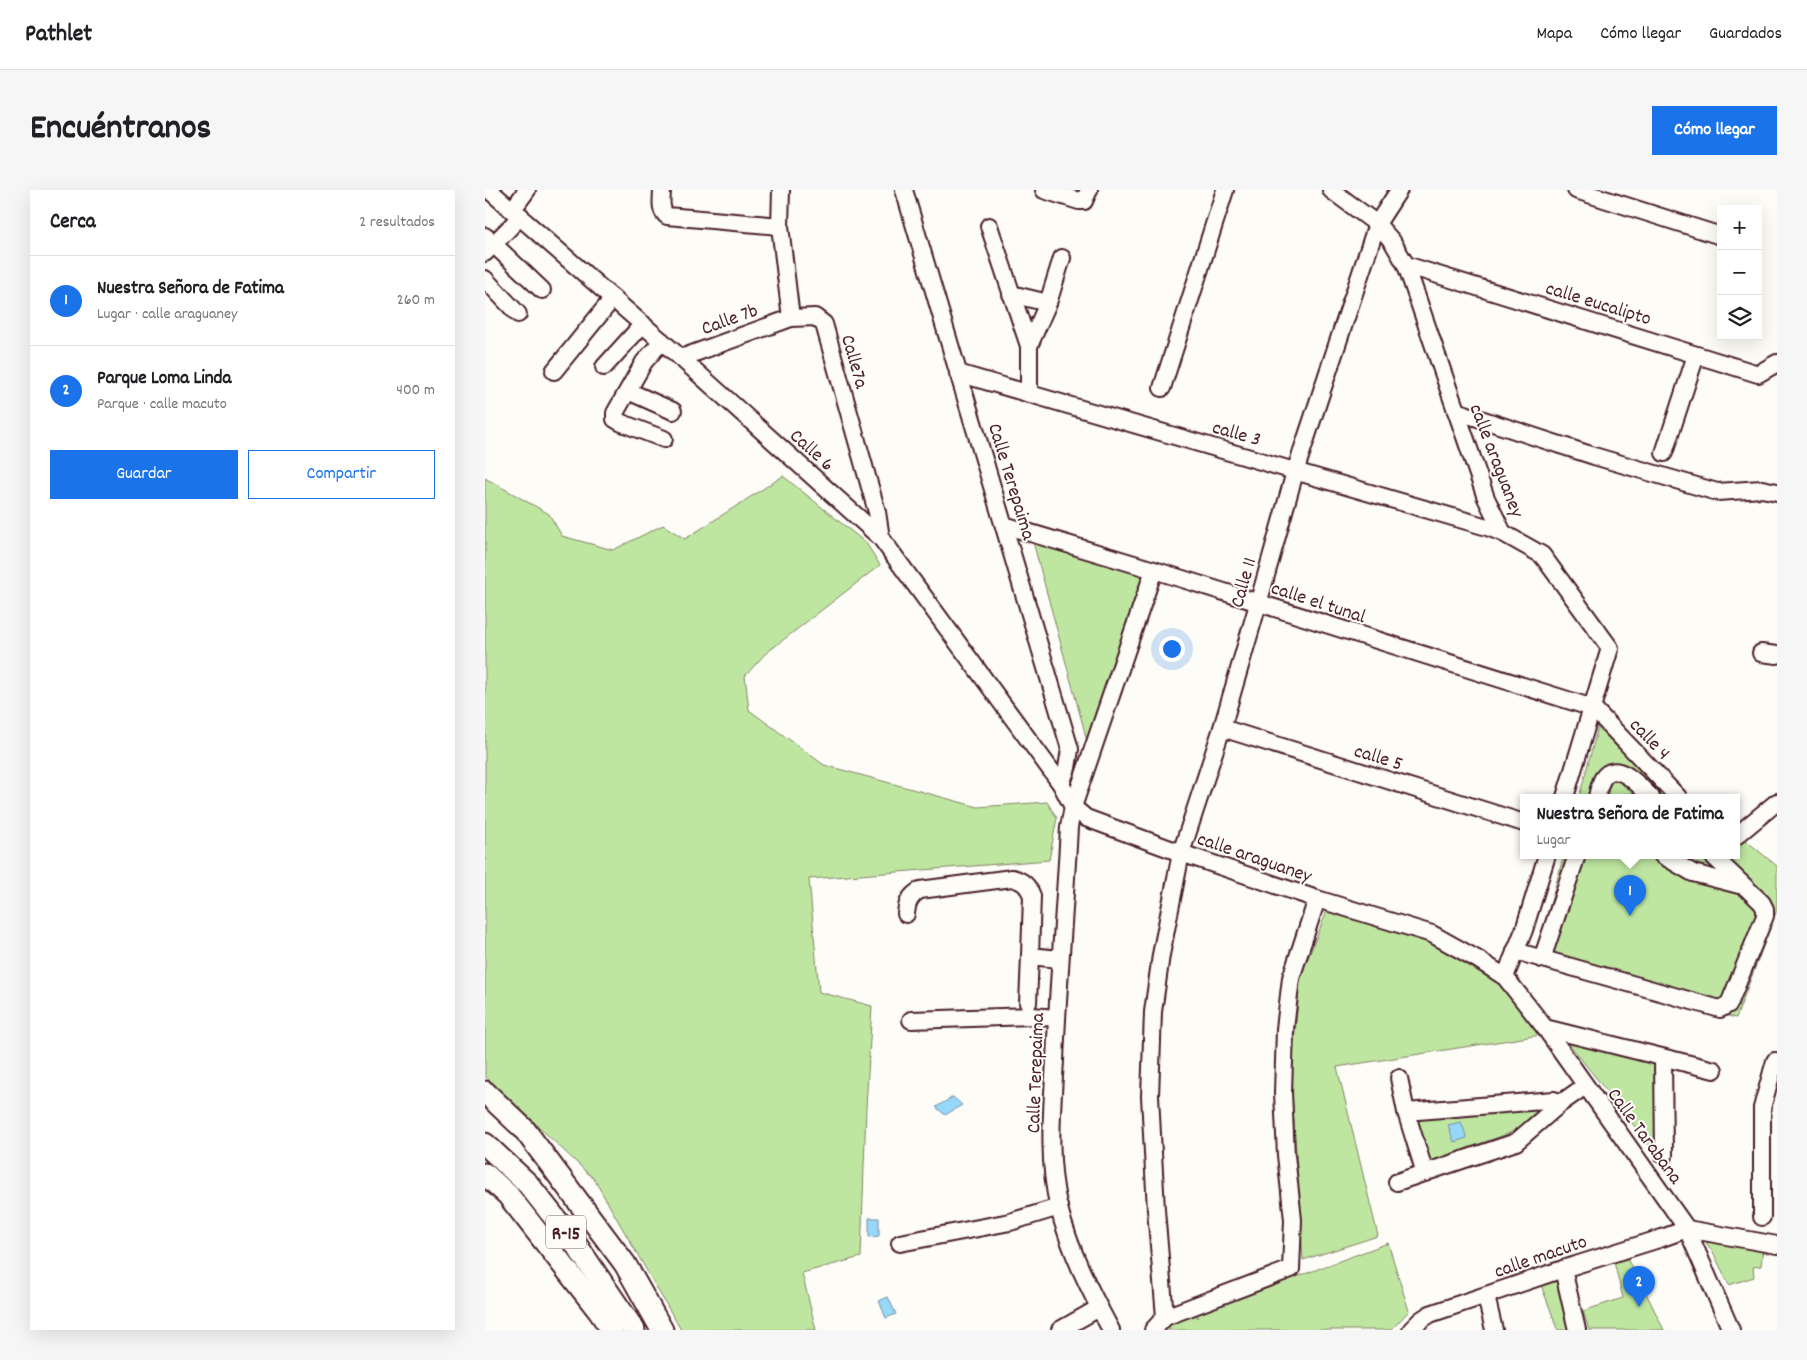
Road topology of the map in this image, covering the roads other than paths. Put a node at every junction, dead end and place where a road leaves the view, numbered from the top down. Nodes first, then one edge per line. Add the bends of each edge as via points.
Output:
1 (489, 190) edge
2 (527, 190) edge
3 (662, 190) edge
4 (781, 190) edge
5 (903, 190) edge
6 (1044, 190) edge
7 (1089, 190) edge
8 (1225, 190) edge
9 (1331, 190) edge
10 (1399, 190) edge
11 (1575, 190) edge
12 (517, 213) junction
13 (1377, 224) junction
14 (780, 226) junction
15 (989, 226) dead end
16 (1717, 235) edge
17 (488, 244) edge
18 (1062, 258) dead end
19 (1406, 265) junction
20 (485, 279) edge
21 (542, 290) dead end
22 (1011, 294) junction
23 (613, 298) junction
24 (1048, 302) junction
25 (518, 314) dead end
26 (791, 318) junction
27 (643, 324) junction
28 (662, 341) junction
29 (1029, 346) junction
30 (1696, 355) junction
31 (681, 358) junction
32 (1777, 362) edge
33 (603, 367) dead end
34 (554, 371) dead end
35 (958, 373) junction
36 (1162, 388) dead end
37 (627, 391) junction
38 (1029, 394) junction
39 (673, 411) dead end
40 (1456, 411) junction
41 (664, 439) dead end
42 (1664, 453) dead end
43 (1295, 472) junction
44 (1777, 492) edge
45 (1004, 526) junction
46 (1503, 533) junction
47 (881, 538) junction
48 (1154, 570) junction
49 (1259, 604) junction
50 (1593, 708) junction
51 (1222, 728) junction
52 (1061, 784) junction
53 (1566, 794) edge
54 (1598, 794) edge
55 (1648, 794) edge
56 (1675, 794) edge
57 (1777, 802) edge
58 (1073, 807) junction
59 (1520, 822) edge
60 (1740, 833) edge
61 (1181, 853) junction
62 (1546, 859) edge
63 (1576, 859) edge
64 (1669, 859) edge
65 (1715, 859) edge
66 (1745, 886) junction
67 (1317, 899) junction
68 (906, 914) dead end
69 (1515, 951) junction
70 (1030, 956) junction
71 (1542, 958) junction
72 (1059, 959) junction
73 (1505, 977) junction
74 (1029, 1003) dead end
75 (1057, 1018) junction
76 (911, 1020) dead end
77 (1545, 1028) junction
78 (1663, 1058) junction
79 (1776, 1059) edge
80 (1714, 1070) dead end
81 (1399, 1078) dead end
82 (1585, 1086) junction
83 (485, 1092) edge
84 (1561, 1103) junction
85 (1406, 1112) junction
86 (485, 1144) edge
87 (1664, 1156) dead end
88 (1425, 1172) junction
89 (485, 1174) edge
90 (1397, 1182) dead end
91 (1059, 1207) junction
92 (1762, 1217) dead end
93 (1687, 1229) junction
94 (900, 1243) dead end
95 (1777, 1246) edge
96 (1563, 1269) junction
97 (1486, 1296) junction
98 (1099, 1308) junction
99 (1165, 1318) junction
100 (612, 1330) edge
101 (634, 1330) edge
102 (662, 1330) edge
103 (1060, 1330) edge
104 (1111, 1330) edge
105 (1153, 1330) edge
106 (1411, 1330) edge
107 (1495, 1330) edge
108 (1577, 1330) edge
109 (1731, 1330) edge

1 - 12 street, Calle 6
2 - 12 street
3 - 14 street via 661,208 667,216
4 - 14 street
5 - 35 street, Calle Terepaima
6 - 7 street via 1079,201 1084,201
8 - 36 street
9 - 13 street, calle araguaney
10 - 13 street, Calle 11
11 - 16 street
12 - 17 street
12 - 23 street, Calle 6
13 - 19 street, calle araguaney via 1392,240
13 - 43 street, Calle 11
14 - 26 street
15 - 22 street
17 - 21 street
18 - 24 street
19 - 30 street, calle eucalipto
19 - 40 street, calle araguaney
20 - 25 street
22 - 24 street
22 - 29 street
23 - 27 street, Calle 6
23 - 34 street
24 - 29 street
26 - 31 street, Calle 7b
26 - 47 street, Calle7a via 815,317 824,324 877,512
27 - 28 street, Calle 6
27 - 33 street
28 - 31 street, Calle 6
28 - 37 street via 644,362
29 - 38 street
30 - 32 street, calle eucalipto via 1758,374
30 - 42 street
31 - 47 street, Calle 6
35 - 38 street, calle 3
35 - 45 street, Calle Terepaima
37 - 39 street
37 - 41 street via 615,419
38 - 43 street, calle 3
40 - 44 street via 1717,492 1762,488
40 - 46 street, calle araguaney via 1486,498
43 - 46 street, calle 3
43 - 49 street, Calle 11
45 - 48 street, calle el tunal
45 - 52 street, Calle Terepaima via 1070,749
46 - 50 street, calle araguaney via 1542,554 1609,648
47 - 52 street, Calle 6
48 - 49 street, calle el tunal
48 - 58 street, Calle Terepaima
49 - 50 street, calle el tunal
49 - 51 street, Calle 11
50 - 53 street, calle araguaney
50 - 56 street, calle 4
51 - 59 street, calle 5
51 - 61 street, Calle 11
52 - 58 street
54 - 55 street via 1603,778 1617,772 1630,777
57 - 60 street
58 - 61 street via 1086,818
58 - 72 street, Calle Terepaima
61 - 67 street, calle araguaney
61 - 99 street, calle araguaney via 1153,1012 1150,1096
62 - 69 street
63 - 71 street
64 - 66 street via 1693,873
65 - 66 street
66 - 71 street via 1762,903 1765,916 1729,1004 1720,1009
67 - 73 street, calle araguaney via 1432,934
67 - 99 street via 1291,978 1285,1029 1283,1092 1293,1220 1291,1269
68 - 70 street via 907,903 920,890 1012,878 1022,881 1032,896
69 - 71 street
69 - 73 street
70 - 72 street
70 - 74 street
72 - 75 street, Calle Terepaima
73 - 77 street, Calle Tarabana
75 - 76 street
75 - 91 street, Calle Terepaima via 1052,1124 1053,1171
77 - 78 street
77 - 82 street, Calle Tarabana
78 - 80 street
78 - 87 street
79 - 92 street via 1762,1108
81 - 85 street
82 - 84 street
82 - 93 street, Calle Tarabana
83 - 102 main road via 524,1129 625,1264
84 - 85 street via 1554,1100
84 - 88 street via 1516,1142
85 - 88 street
86 - 101 main road, R-15 via 528,1184 577,1246
88 - 90 street
89 - 100 main road, R-15 via 508,1195
91 - 94 street via 1010,1222
91 - 98 street, Calle Terepaima
93 - 95 street
93 - 96 street, calle macuto
93 - 109 street, Calle Tarabana
96 - 97 street, calle macuto
96 - 108 street
97 - 106 street, calle macuto via 1430,1314
97 - 107 street
98 - 103 street
98 - 104 street, Calle Terepaima
99 - 105 street

